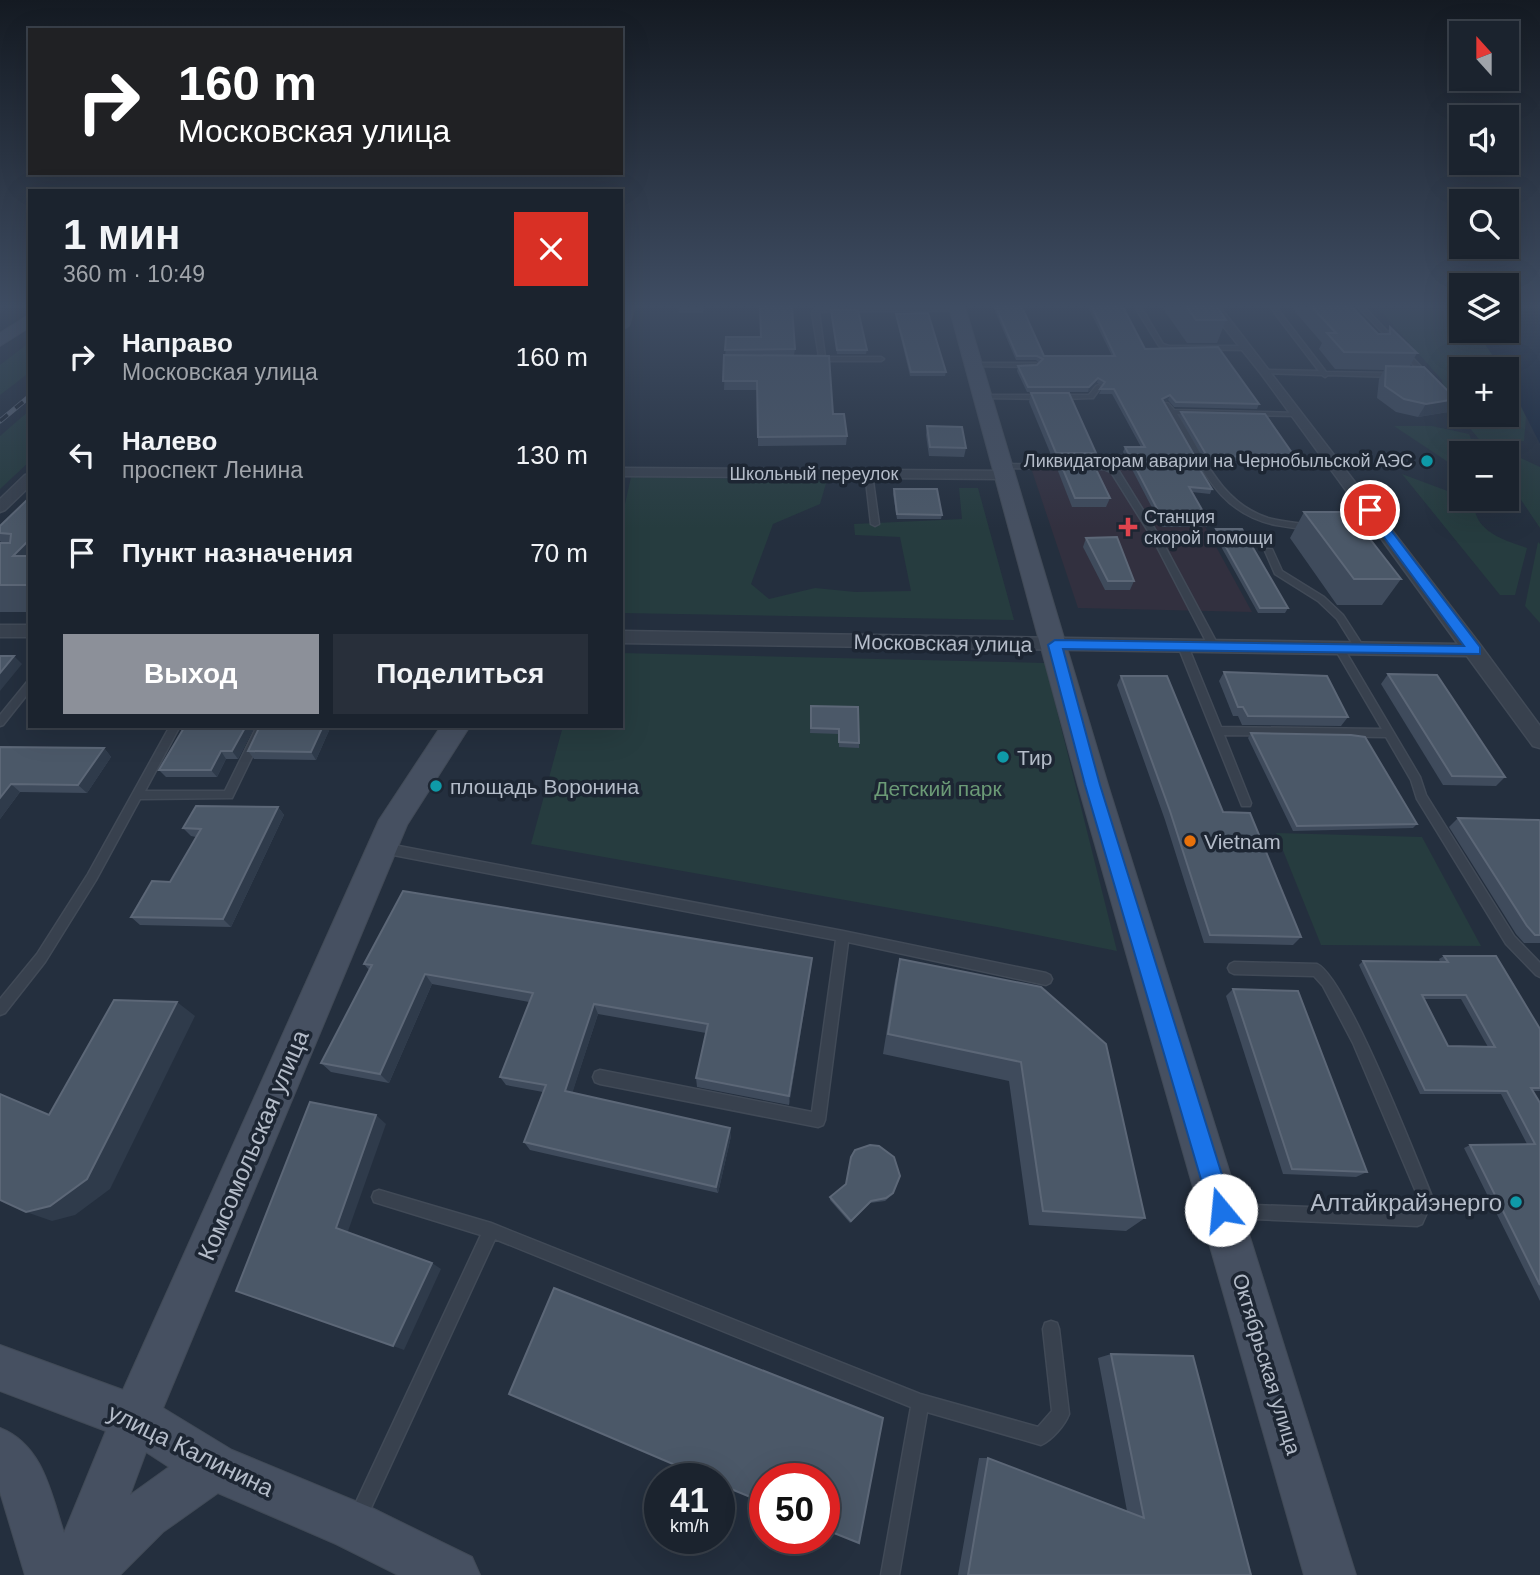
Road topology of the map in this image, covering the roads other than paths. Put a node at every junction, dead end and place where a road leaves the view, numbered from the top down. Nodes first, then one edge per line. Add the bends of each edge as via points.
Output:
1 (978, 380) edge
2 (1272, 380) edge
3 (1098, 387) edge
4 (983, 397) junction
5 (1166, 404) edge
6 (1173, 412) junction
7 (1297, 414) junction
8 (1005, 470) junction
9 (623, 472) edge
10 (868, 474) junction
11 (28, 480) edge
12 (0, 506) edge
13 (875, 524) dead end
14 (1323, 527) edge
15 (1335, 528) edge
16 (1385, 531) junction
17 (1269, 551) dead end
18 (0, 631) edge
19 (28, 631) edge
20 (623, 637) edge
21 (1055, 645) junction
22 (1183, 646) junction
23 (1213, 647) junction
24 (1339, 649) junction
25 (1360, 649) junction
26 (1475, 650) junction
27 (28, 686) edge
28 (4, 711) edge
29 (0, 722) edge
30 (174, 728) edge
31 (261, 728) edge
32 (455, 728) edge
33 (1218, 732) junction
34 (1389, 733) junction
35 (1540, 741) edge
36 (137, 795) junction
37 (1246, 803) dead end
38 (382, 848) junction
39 (843, 936) junction
40 (1234, 968) dead end
41 (1540, 971) edge
42 (1046, 979) dead end
43 (0, 1009) edge
44 (600, 1077) dead end
45 (379, 1196) dead end
46 (1221, 1210) junction
47 (492, 1230) junction
48 (1051, 1329) dead end
49 (0, 1368) edge
50 (920, 1402) junction
51 (135, 1419) junction
52 (0, 1452) edge
53 (215, 1467) junction
54 (354, 1526) junction
55 (51, 1575) edge
56 (73, 1575) edge
57 (86, 1575) edge
58 (454, 1575) edge
59 (890, 1575) edge
60 (1329, 1575) edge

1 - 4 main road, Октябрьская улица
2 - 7 street
3 - 4 lane via 1091,397
4 - 8 main road, Октябрьская улица
5 - 6 lane
6 - 7 lane
6 - 14 lane via 1202,466 1245,514 1278,525
7 - 16 street
8 - 10 street, Школьный переулок
8 - 21 main road, Октябрьская улица
8 - 23 lane via 1114,470 1157,539
9 - 10 street, Школьный переулок
10 - 13 lane
11 - 12 street
15 - 16 lane
16 - 26 street
17 - 25 lane via 1278,572 1321,599 1340,617
18 - 19 street
20 - 21 street, Московская улица
21 - 22 street, Московская улица
21 - 46 main road, Октябрьская улица
22 - 23 street, Московская улица
22 - 33 lane
23 - 24 street, Московская улица
24 - 25 street, Московская улица
24 - 34 lane
25 - 26 street, Московская улица
26 - 35 street
27 - 28 lane
28 - 29 lane
30 - 36 lane
31 - 36 lane via 228,795
32 - 38 main road, Комсомольская улица via 394,821
33 - 34 lane
33 - 37 lane
34 - 41 lane via 1421,796 1510,940
36 - 43 lane via 41,958
38 - 39 lane
38 - 51 main road, Комсомольская улица
39 - 42 lane
39 - 44 lane via 818,1121
40 - 46 lane via 1317,970 1324,974 1426,1199 1417,1219
45 - 47 lane
46 - 60 main road, Октябрьская улица
47 - 50 lane
47 - 54 lane
48 - 50 lane via 1061,1414 1041,1436
49 - 51 main road, улица Калинина
50 - 59 lane
51 - 53 main road, улица Калинина
51 - 56 main road, Комсомольская улица
52 - 55 main road via 22,1480
53 - 54 main road, улица Калинина
53 - 57 main road via 138,1519
54 - 58 main road, улица Калинина

